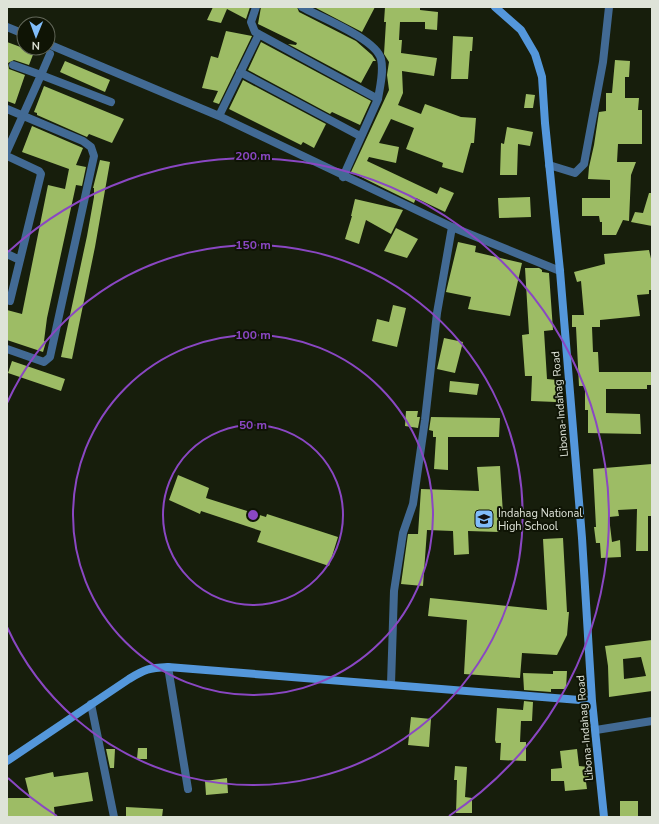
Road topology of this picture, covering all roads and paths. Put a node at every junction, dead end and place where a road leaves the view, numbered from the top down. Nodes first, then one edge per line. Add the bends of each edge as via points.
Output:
1 (256, 7) edge
2 (302, 7) edge
3 (497, 7) edge
4 (609, 7) edge
5 (259, 34) junction
6 (56, 47) edge
7 (49, 56) edge
8 (13, 65) dead end
9 (240, 72) junction
10 (41, 75) junction
11 (378, 99) junction
12 (111, 102) dead end
13 (7, 109) edge
14 (23, 114) junction
15 (220, 116) junction
16 (360, 136) junction
17 (7, 151) edge
18 (7, 156) edge
19 (549, 165) junction
20 (343, 177) junction
21 (452, 227) junction
22 (7, 254) edge
23 (20, 260) junction
24 (560, 271) junction
25 (7, 300) edge
26 (7, 350) edge
27 (168, 667) junction
28 (391, 684) junction
29 (592, 700) junction
30 (91, 704) junction
31 (652, 721) edge
32 (596, 730) junction
33 (7, 761) edge
34 (188, 789) dead end
35 (114, 817) edge
36 (604, 817) edge

1 - 5 street via 251,22
2 - 11 street via 376,48 381,58 382,74
3 - 19 main road, Libona-Indahag Road via 521,30 535,54 542,77
4 - 19 street via 603,62 584,164 575,173
5 - 9 street
5 - 11 street
6 - 15 street
7 - 10 street
8 - 10 street
9 - 15 street
9 - 16 street
10 - 12 street
10 - 14 street
11 - 16 street
13 - 14 street
14 - 17 street
14 - 26 street via 83,141 90,147 94,156 50,357 44,362
15 - 20 street
16 - 20 street
18 - 23 street via 41,174
19 - 24 main road, Libona-Indahag Road
20 - 21 street
21 - 24 street
21 - 28 street via 436,313 413,504 403,533 394,591
22 - 23 street
23 - 25 street via 10,301
24 - 29 main road, Libona-Indahag Road via 582,538
27 - 28 main road
27 - 30 main road via 146,668
27 - 34 street
28 - 29 main road
29 - 32 main road, Libona-Indahag Road
30 - 33 main road
30 - 35 street
31 - 32 street
32 - 36 main road, Libona-Indahag Road

